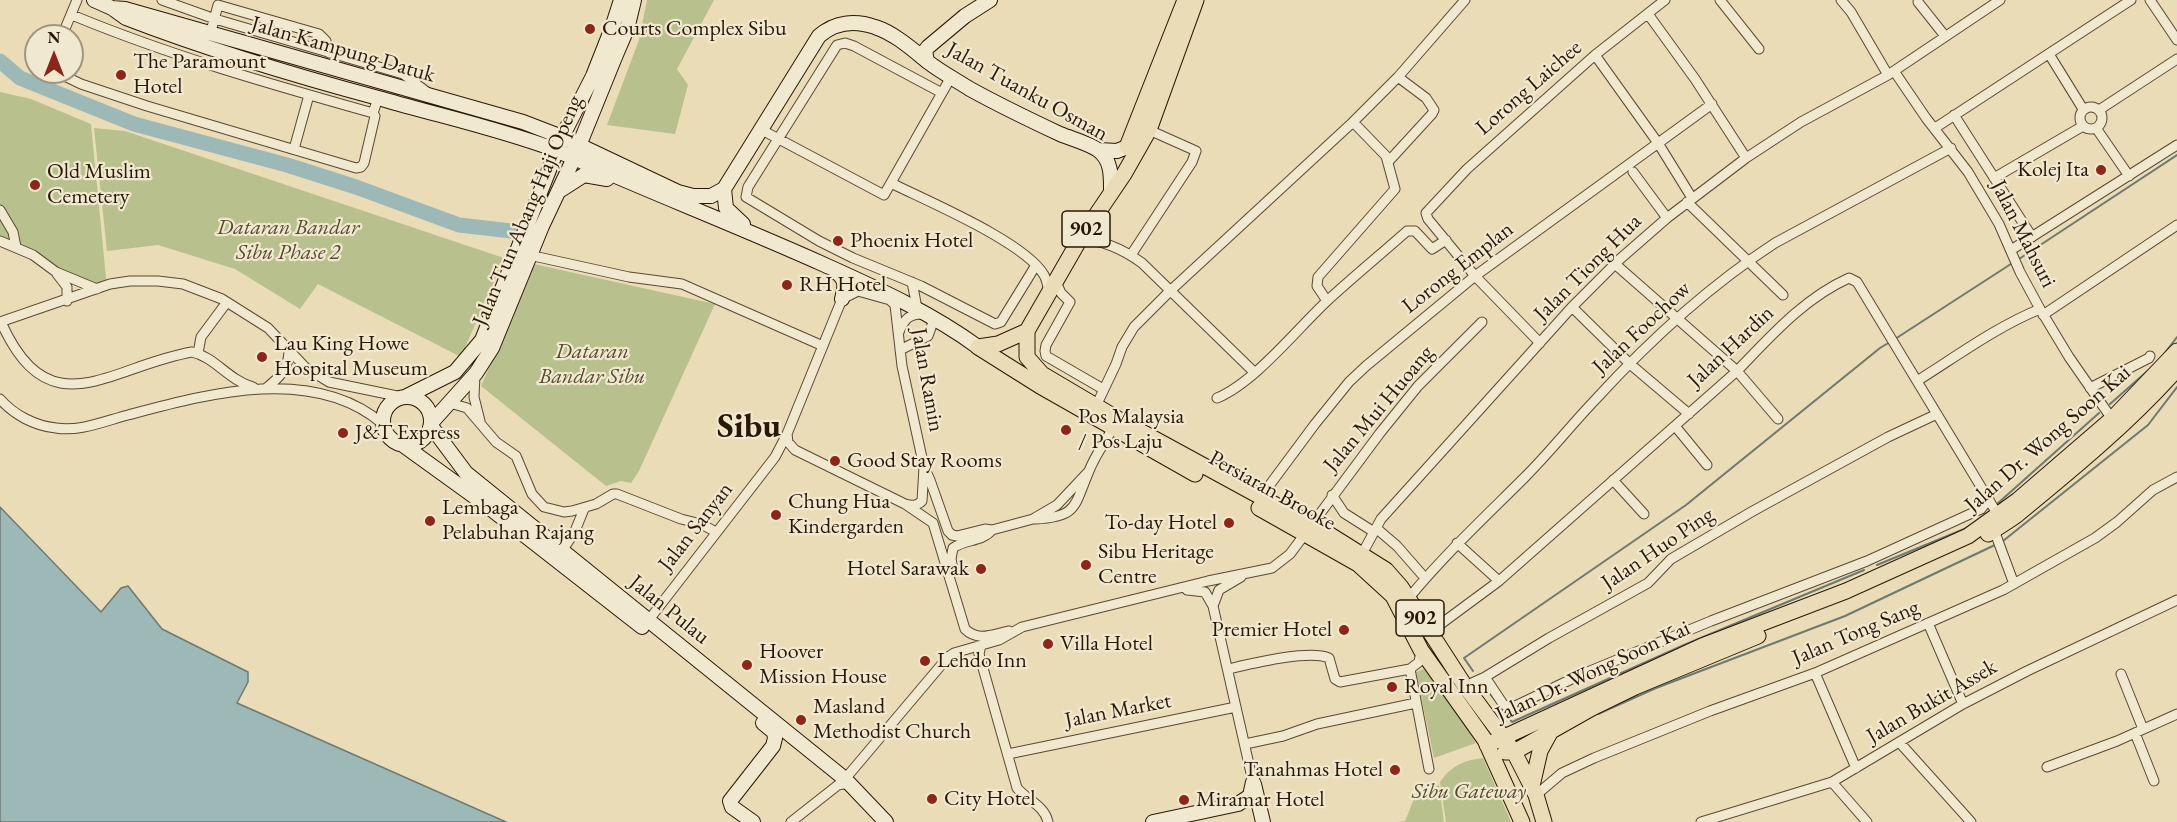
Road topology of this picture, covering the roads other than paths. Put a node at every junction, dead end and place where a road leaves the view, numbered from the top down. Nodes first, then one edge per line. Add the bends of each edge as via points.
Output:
1 (77, 0) edge
2 (94, 0) edge
3 (160, 0) edge
4 (621, 0) edge
5 (634, 0) edge
6 (977, 0) edge
7 (990, 0) edge
8 (1185, 0) edge
9 (1196, 0) edge
10 (1465, 0) edge
11 (1665, 0) edge
12 (1720, 0) edge
13 (1841, 0) edge
14 (2131, 0) edge
15 (2150, 0) edge
16 (1994, 1) edge
17 (1918, 2) dead end
18 (112, 8) junction
19 (1648, 14) junction
20 (72, 15) junction
21 (152, 17) junction
22 (215, 19) junction
23 (68, 24) edge
24 (103, 28) junction
25 (169, 34) junction
26 (1946, 36) junction
27 (2177, 40) edge
28 (208, 41) junction
29 (1759, 49) dead end
30 (913, 50) junction
31 (164, 51) junction
32 (329, 53) junction
33 (2049, 54) junction
34 (1595, 55) junction
35 (615, 57) junction
36 (2177, 59) edge
37 (927, 61) junction
38 (280, 69) junction
39 (1891, 73) junction
40 (403, 74) junction
41 (593, 76) junction
42 (951, 77) junction
43 (1398, 77) junction
44 (81, 84) edge
45 (276, 86) junction
46 (396, 87) junction
47 (942, 93) junction
48 (309, 95) junction
49 (378, 98) junction
50 (436, 99) junction
51 (1713, 104) junction
52 (2083, 109) junction
53 (2099, 110) junction
54 (373, 113) junction
55 (1954, 115) junction
56 (523, 122) junction
57 (1353, 122) junction
58 (2083, 126) junction
59 (1935, 128) junction
60 (2096, 128) junction
61 (760, 129) junction
62 (1149, 130) junction
63 (562, 137) junction
64 (778, 138) junction
65 (1658, 143) junction
66 (2177, 145) edge
67 (1127, 147) joint
68 (1951, 148) junction
69 (294, 149) junction
70 (556, 150) junction
71 (1099, 150) junction
72 (576, 152) junction
73 (1746, 158) junction
74 (1388, 162) junction
75 (619, 164) junction
76 (1633, 172) dead end
77 (2129, 176) junction
78 (1994, 178) junction
79 (891, 183) junction
80 (647, 189) junction
81 (723, 189) junction
82 (558, 192) junction
83 (1111, 192) junction
84 (1690, 200) junction
85 (0, 210) edge
86 (1667, 218) junction
87 (2177, 225) edge
88 (751, 231) junction
89 (2032, 237) junction
90 (1080, 239) junction
91 (1446, 240) junction
92 (0, 241) edge
93 (819, 241) junction
94 (16, 247) junction
95 (2012, 254) junction
96 (529, 255) junction
97 (1131, 255) junction
98 (809, 258) junction
99 (1748, 261) junction
100 (1615, 264) junction
101 (1036, 265) junction
102 (830, 267) junction
103 (56, 272) junction
104 (1475, 276) junction
105 (912, 282) junction
106 (1053, 288) junction
107 (96, 289) junction
108 (1170, 291) junction
109 (1783, 295) dead end
110 (842, 299) junction
111 (67, 301) junction
112 (1327, 301) junction
113 (227, 302) junction
114 (1572, 306) junction
115 (2041, 312) junction
116 (925, 313) junction
117 (1677, 319) junction
118 (1, 322) edge
119 (1482, 322) dead end
120 (496, 323) junction
121 (1027, 331) junction
122 (898, 334) junction
123 (1540, 343) junction
124 (823, 346) junction
125 (978, 347) junction
126 (289, 350) junction
127 (900, 350) junction
128 (2177, 351) edge
129 (198, 353) junction
130 (2150, 356) dead end
131 (1630, 364) junction
132 (2177, 369) edge
133 (1737, 371) junction
134 (1254, 372) junction
135 (476, 373) junction
136 (1917, 381) junction
137 (2091, 388) junction
138 (262, 389) junction
139 (1103, 389) junction
140 (404, 397) junction
141 (1217, 398) dead end
142 (0, 399) edge
143 (450, 403) junction
144 (1096, 406) junction
145 (1689, 414) junction
146 (1937, 414) junction
147 (1778, 419) dead end
148 (2112, 419) junction
149 (383, 424) junction
150 (431, 424) junction
151 (1115, 424) junction
152 (482, 425) junction
153 (1675, 426) junction
154 (787, 434) junction
155 (403, 445) junction
156 (795, 450) junction
157 (774, 457) junction
158 (1707, 465) dead end
159 (924, 467) junction
160 (2177, 477) edge
161 (1613, 480) junction
162 (1332, 495) junction
163 (1260, 498) junction
164 (1989, 499) junction
165 (904, 504) junction
166 (584, 509) junction
167 (1340, 510) junction
168 (1644, 514) dead end
169 (1312, 523) junction
170 (1996, 526) junction
171 (992, 530) junction
172 (1375, 530) junction
173 (716, 532) junction
174 (1457, 543) junction
175 (562, 551) junction
176 (1362, 554) junction
177 (1868, 561) junction
178 (1245, 574) junction
179 (1425, 578) junction
180 (1875, 579) junction
181 (1499, 581) junction
182 (2014, 584) junction
183 (1176, 590) junction
184 (1408, 599) junction
185 (2177, 600) edge
186 (1213, 606) junction
187 (648, 621) junction
188 (1928, 623) junction
189 (1019, 628) junction
190 (1430, 632) junction
191 (980, 650) junction
192 (1421, 650) junction
193 (1228, 669) junction
194 (1410, 669) junction
195 (1815, 673) junction
196 (2121, 674) dead end
197 (1485, 677) junction
198 (1465, 686) junction
199 (1416, 703) junction
200 (1963, 704) junction
201 (1236, 707) junction
202 (2177, 714) edge
203 (1551, 731) junction
204 (2139, 731) junction
205 (800, 743) junction
206 (1900, 743) junction
207 (1245, 744) junction
208 (1487, 745) junction
209 (773, 746) junction
210 (1508, 747) junction
211 (1008, 754) junction
212 (2047, 767) dead end
213 (1856, 768) junction
214 (1429, 769) dead end
215 (2154, 781) dead end
216 (1253, 782) junction
217 (1832, 782) junction
218 (843, 783) junction
219 (1507, 786) junction
220 (1534, 790) junction
221 (1238, 804) junction
222 (753, 822) edge
223 (791, 822) edge
224 (886, 822) edge
225 (1048, 822) edge
226 (1153, 822) edge
227 (1261, 822) edge
228 (1522, 822) edge
229 (1545, 822) edge
230 (1701, 822) edge
231 (1867, 822) edge
232 (1971, 822) edge

1 - 20 street
2 - 18 street, Jalan Kampung Datuk
3 - 21 street
3 - 22 street
4 - 41 street, Jalan Tun Abang Haji Openg
5 - 35 street, Jalan Tun Abang Haji Openg
6 - 30 street
7 - 37 street via 928,47
8 - 67 main road
9 - 62 main road, 902
10 - 43 street
11 - 19 street, Lorong Laichee
12 - 29 street
13 - 39 street, Jalan Mahsuri
14 - 33 street
15 - 27 street
16 - 26 street, Jalan Tiong Hua
17 - 26 street
18 - 21 street, Jalan Kampung Datuk
18 - 24 street
18 - 25 street, Jalan Kampung Datuk via 126,18
19 - 34 street, Lorong Laichee
19 - 51 street
20 - 23 street
20 - 24 street
21 - 28 street, Jalan Kampung Datuk
22 - 28 street
22 - 32 street
22 - 32 street via 218,5 319,34
24 - 31 street
25 - 28 street, Jalan Kampung Datuk
25 - 31 street
26 - 39 street, Jalan Tiong Hua
28 - 38 street, Jalan Kampung Datuk
28 - 46 street, Jalan Kampung Datuk
30 - 37 street, Jalan Tuanku Osman
30 - 61 street, Jalan Tuanku Osman via 876,27 860,23 827,29
31 - 45 street
32 - 40 street
33 - 52 street
33 - 55 street
34 - 65 street
34 - 91 street, Lorong Laichee via 1467,169 1426,213
35 - 72 street, Jalan Tun Abang Haji Openg
35 - 75 street via 591,137 599,152
36 - 53 street
37 - 42 street, Jalan Tuanku Osman
38 - 45 street
38 - 49 street, Jalan Kampung Datuk
39 - 59 street, Jalan Mahsuri
39 - 73 street, Jalan Tiong Hua via 1801,122
40 - 46 street
40 - 50 street
41 - 56 street via 558,121
41 - 63 street, Jalan Tun Abang Haji Openg
42 - 47 street
42 - 71 street, Jalan Tuanku Osman via 1048,129
43 - 57 street
43 - 74 street via 1426,98 1434,110
44 - 69 street
45 - 48 street
46 - 50 street, Jalan Kampung Datuk
47 - 64 street via 854,46 837,45
47 - 79 street
48 - 54 street
48 - 69 street
49 - 54 street
49 - 70 street, Jalan Kampung Datuk
50 - 56 street, Jalan Kampung Datuk
51 - 65 street, Lorong Emplan
51 - 73 street
52 - 53 street via 2090,106
52 - 58 street via 2079,115
53 - 60 street via 2102,120
54 - 69 street via 361,167
55 - 59 street
55 - 78 street
56 - 63 street, Jalan Kampung Datuk
57 - 74 street via 1382,150
57 - 108 street
58 - 60 street
58 - 78 street
59 - 68 street, Jalan Mahsuri
60 - 77 street
61 - 64 street
61 - 81 street, Jalan Tuanku Osman
62 - 83 main road, 902
62 - 97 street via 1196,151
63 - 70 street, Jalan Tun Abang Haji Openg
63 - 72 street, Jalan Kampung Datuk
64 - 79 street via 884,195
64 - 93 street via 748,187 746,197
65 - 84 street
65 - 104 street, Lorong Emplan
66 - 77 street
67 - 71 street
68 - 95 street, Jalan Mahsuri via 1999,224
68 - 99 street, Jalan Foochow
70 - 72 street, Jalan Kampung Datuk
70 - 120 street, Jalan Tun Abang Haji Openg
71 - 83 street, Jalan Tuanku Osman via 1111,173
72 - 75 street
72 - 80 street
72 - 82 street, Jalan Tun Abang Haji Openg
73 - 84 street, Jalan Tiong Hua
74 - 112 street via 1395,191 1328,262 1316,281
75 - 81 street via 693,196 711,196
76 - 86 street
77 - 89 street
78 - 89 street
79 - 101 street via 1011,245
80 - 82 street via 588,175
80 - 88 street
81 - 88 street via 726,208
82 - 96 street, Jalan Tun Abang Haji Openg
83 - 90 main road, 902
84 - 86 street, Jalan Tiong Hua
84 - 99 street
85 - 94 street via 13,232
86 - 100 street, Jalan Tiong Hua
87 - 115 street
88 - 98 street
89 - 95 street
90 - 97 street via 1096,240
90 - 106 main road, 902
91 - 104 street
91 - 112 street via 1432,249 1415,231 1407,231
92 - 94 street
93 - 98 street
93 - 105 street
94 - 103 street
95 - 115 street, Jalan Mahsuri
96 - 120 street, Jalan Tun Abang Haji Openg
96 - 124 street via 682,284
97 - 108 street
98 - 102 street
99 - 109 street
99 - 117 street, Jalan Foochow
100 - 114 street, Jalan Tiong Hua
100 - 117 street
101 - 105 street via 999,324 989,323
101 - 106 street
102 - 110 street via 844,279
102 - 116 street
103 - 107 street
103 - 111 street via 67,287
104 - 123 street
104 - 163 street, Lorong Emplan via 1349,382
105 - 116 street
106 - 121 main road, 902
106 - 139 street via 1070,302 1046,345 1046,356
107 - 111 street
107 - 113 street via 158,281 183,284
108 - 134 street
108 - 139 street via 1134,327
110 - 122 street, Jalan Ramin via 861,291 890,300 896,309
110 - 124 street, Jalan Sanyan
111 - 118 street
112 - 134 street
113 - 126 street via 268,328
113 - 129 street via 201,337
114 - 123 street, Jalan Tiong Hua
114 - 131 street
115 - 136 street via 2022,316
115 - 137 street, Jalan Mahsuri
116 - 122 street via 903,321
116 - 125 street
116 - 127 street via 933,322 928,336
117 - 131 street, Jalan Foochow
117 - 133 street
118 - 129 street via 27,364 44,378 64,385 92,382
119 - 162 street, Jalan Mui Huoang via 1418,386
120 - 135 street, Jalan Tun Abang Haji Openg via 492,348
120 - 140 street, Jalan Tun Abang Haji Openg via 454,372
121 - 125 main road via 998,344
121 - 144 main road, Persiaran Brooke / 902 via 1026,353 1033,366
122 - 127 street, Jalan Ramin
123 - 172 street, Jalan Tiong Hua
124 - 154 street, Jalan Sanyan
125 - 151 main road, Persiaran Brooke / 902
126 - 138 street via 281,376
126 - 140 street via 329,382
127 - 159 street, Jalan Ramin
128 - 148 main road, Jalan Dr. Wong Soon Kai
129 - 138 street via 239,383
130 - 137 street
131 - 145 street
131 - 174 street, Jalan Foochow via 1525,477
132 - 170 main road, Jalan Dr. Wong Soon Kai via 2105,439 2016,515
133 - 136 street, Jalan Hardin via 1804,306 1849,278 1857,282
133 - 145 street, Jalan Hardin
133 - 147 street
134 - 141 street
135 - 143 street, Jalan Tun Abang Haji Openg
135 - 152 street via 474,397
136 - 146 street, Jalan Hardin
137 - 148 street, Jalan Mahsuri
138 - 142 street via 211,394 83,427 57,429 32,422
138 - 149 street via 342,400
139 - 144 street
140 - 149 street via 390,403
140 - 150 street via 427,406
143 - 150 street, Jalan Tun Abang Haji Openg
143 - 152 street via 467,408
144 - 151 main road, Persiaran Brooke / 902
145 - 153 street, Jalan Hardin
146 - 164 street, Jalan Hardin
146 - 197 street, Jalan Huo Ping via 1888,437 1671,559 1648,583
148 - 170 main road, Jalan Dr. Wong Soon Kai
149 - 155 street via 391,439
150 - 155 street via 419,443
150 - 175 street, Jalan Pulau via 466,473
151 - 163 main road, Persiaran Brooke / 902
151 - 169 main road, Persiaran Brooke / 902
151 - 171 street via 1070,510 1061,516
152 - 166 street via 496,442 516,456 532,494 544,507 564,512
153 - 158 street
153 - 161 street, Jalan Hardin
154 - 156 street
154 - 157 street, Jalan Sanyan
155 - 209 street, Jalan Pulau via 482,501 768,727 775,734
156 - 157 street
156 - 165 street
157 - 173 street, Jalan Sanyan
159 - 165 street, Jalan Ramin via 922,501 912,506
159 - 171 street via 952,535
160 - 182 street, Jalan Tong Sang via 2153,490 2096,538
161 - 168 street
161 - 181 street, Jalan Hardin
162 - 167 street
162 - 169 street, Jalan Mui Huoang
163 - 169 main road, Persiaran Brooke / 902
164 - 170 street, Jalan Hardin
164 - 177 street via 1981,510
165 - 189 street via 937,528 965,629 979,637
166 - 173 street via 617,494
166 - 175 street
167 - 169 street
167 - 172 street
169 - 176 main road, Persiaran Brooke / 902
169 - 178 street, Jalan Mui Huoang via 1282,562
169 - 192 main road, Persiaran Brooke / 902 via 1385,588 1398,604
170 - 180 main road, Jalan Dr. Wong Soon Kai
170 - 182 street, Jalan Hardin
170 - 203 main road, Jalan Dr. Wong Soon Kai via 1969,546 1934,563 1635,687
171 - 189 street via 984,537 956,545 951,552 958,589 969,624 977,631
172 - 176 street, Jalan Tiong Hua
172 - 179 street via 1397,546
173 - 187 street, Jalan Sanyan
174 - 179 street, Jalan Foochow
174 - 181 street
175 - 187 street, Jalan Pulau
176 - 184 main road, Persiaran Brooke / 902 via 1394,578
177 - 180 street
177 - 197 street via 1711,621 1511,708 1503,705
178 - 183 street
178 - 186 street via 1219,590
179 - 184 street, Jalan Foochow
180 - 210 main road, Jalan Dr. Wong Soon Kai via 1692,650
181 - 190 street, Jalan Hardin
182 - 188 street, Jalan Tong Sang
183 - 186 street via 1205,592
183 - 189 street
184 - 190 main road, Persiaran Brooke / 902
185 - 200 street, Jalan Bukit Assek
186 - 193 street
187 - 205 street, Jalan Pulau
188 - 195 street, Jalan Tong Sang
188 - 200 street
189 - 191 street
190 - 198 main road, Persiaran Brooke / 902
191 - 211 street
191 - 218 street via 970,648 948,657
192 - 194 street via 1419,662
192 - 208 main road, Persiaran Brooke / 902
193 - 194 street via 1280,658 1321,655 1329,658 1335,679 1340,682
193 - 201 street
194 - 199 street
195 - 213 street
195 - 220 street, Jalan Tong Sang via 1594,758
196 - 204 street
197 - 198 street, Jalan Huo Ping
198 - 210 main road, Persiaran Brooke / 902
199 - 207 street
199 - 214 street
200 - 206 street, Jalan Bukit Assek
201 - 207 street
201 - 211 street, Jalan Market
202 - 204 street
203 - 210 main road, Jalan Dr. Wong Soon Kai
203 - 220 main road via 1540,751
204 - 212 street
204 - 215 street
205 - 209 street
205 - 218 street, Jalan Pulau
206 - 213 street, Jalan Bukit Assek
206 - 232 street
207 - 216 street
208 - 210 main road, Jalan Dr. Wong Soon Kai
208 - 219 main road, Persiaran Brooke / 902
209 - 222 street via 730,801 732,807
210 - 219 main road
210 - 220 main road, Persiaran Brooke
211 - 225 street via 1017,788 1042,809
213 - 217 street, Jalan Bukit Assek
216 - 221 street via 1250,796
216 - 227 street
217 - 230 street, Jalan Bukit Assek
217 - 231 street
218 - 223 street
218 - 224 street, Jalan Pulau
219 - 228 main road, Persiaran Brooke
220 - 229 main road, Persiaran Brooke
221 - 226 street
221 - 227 street

